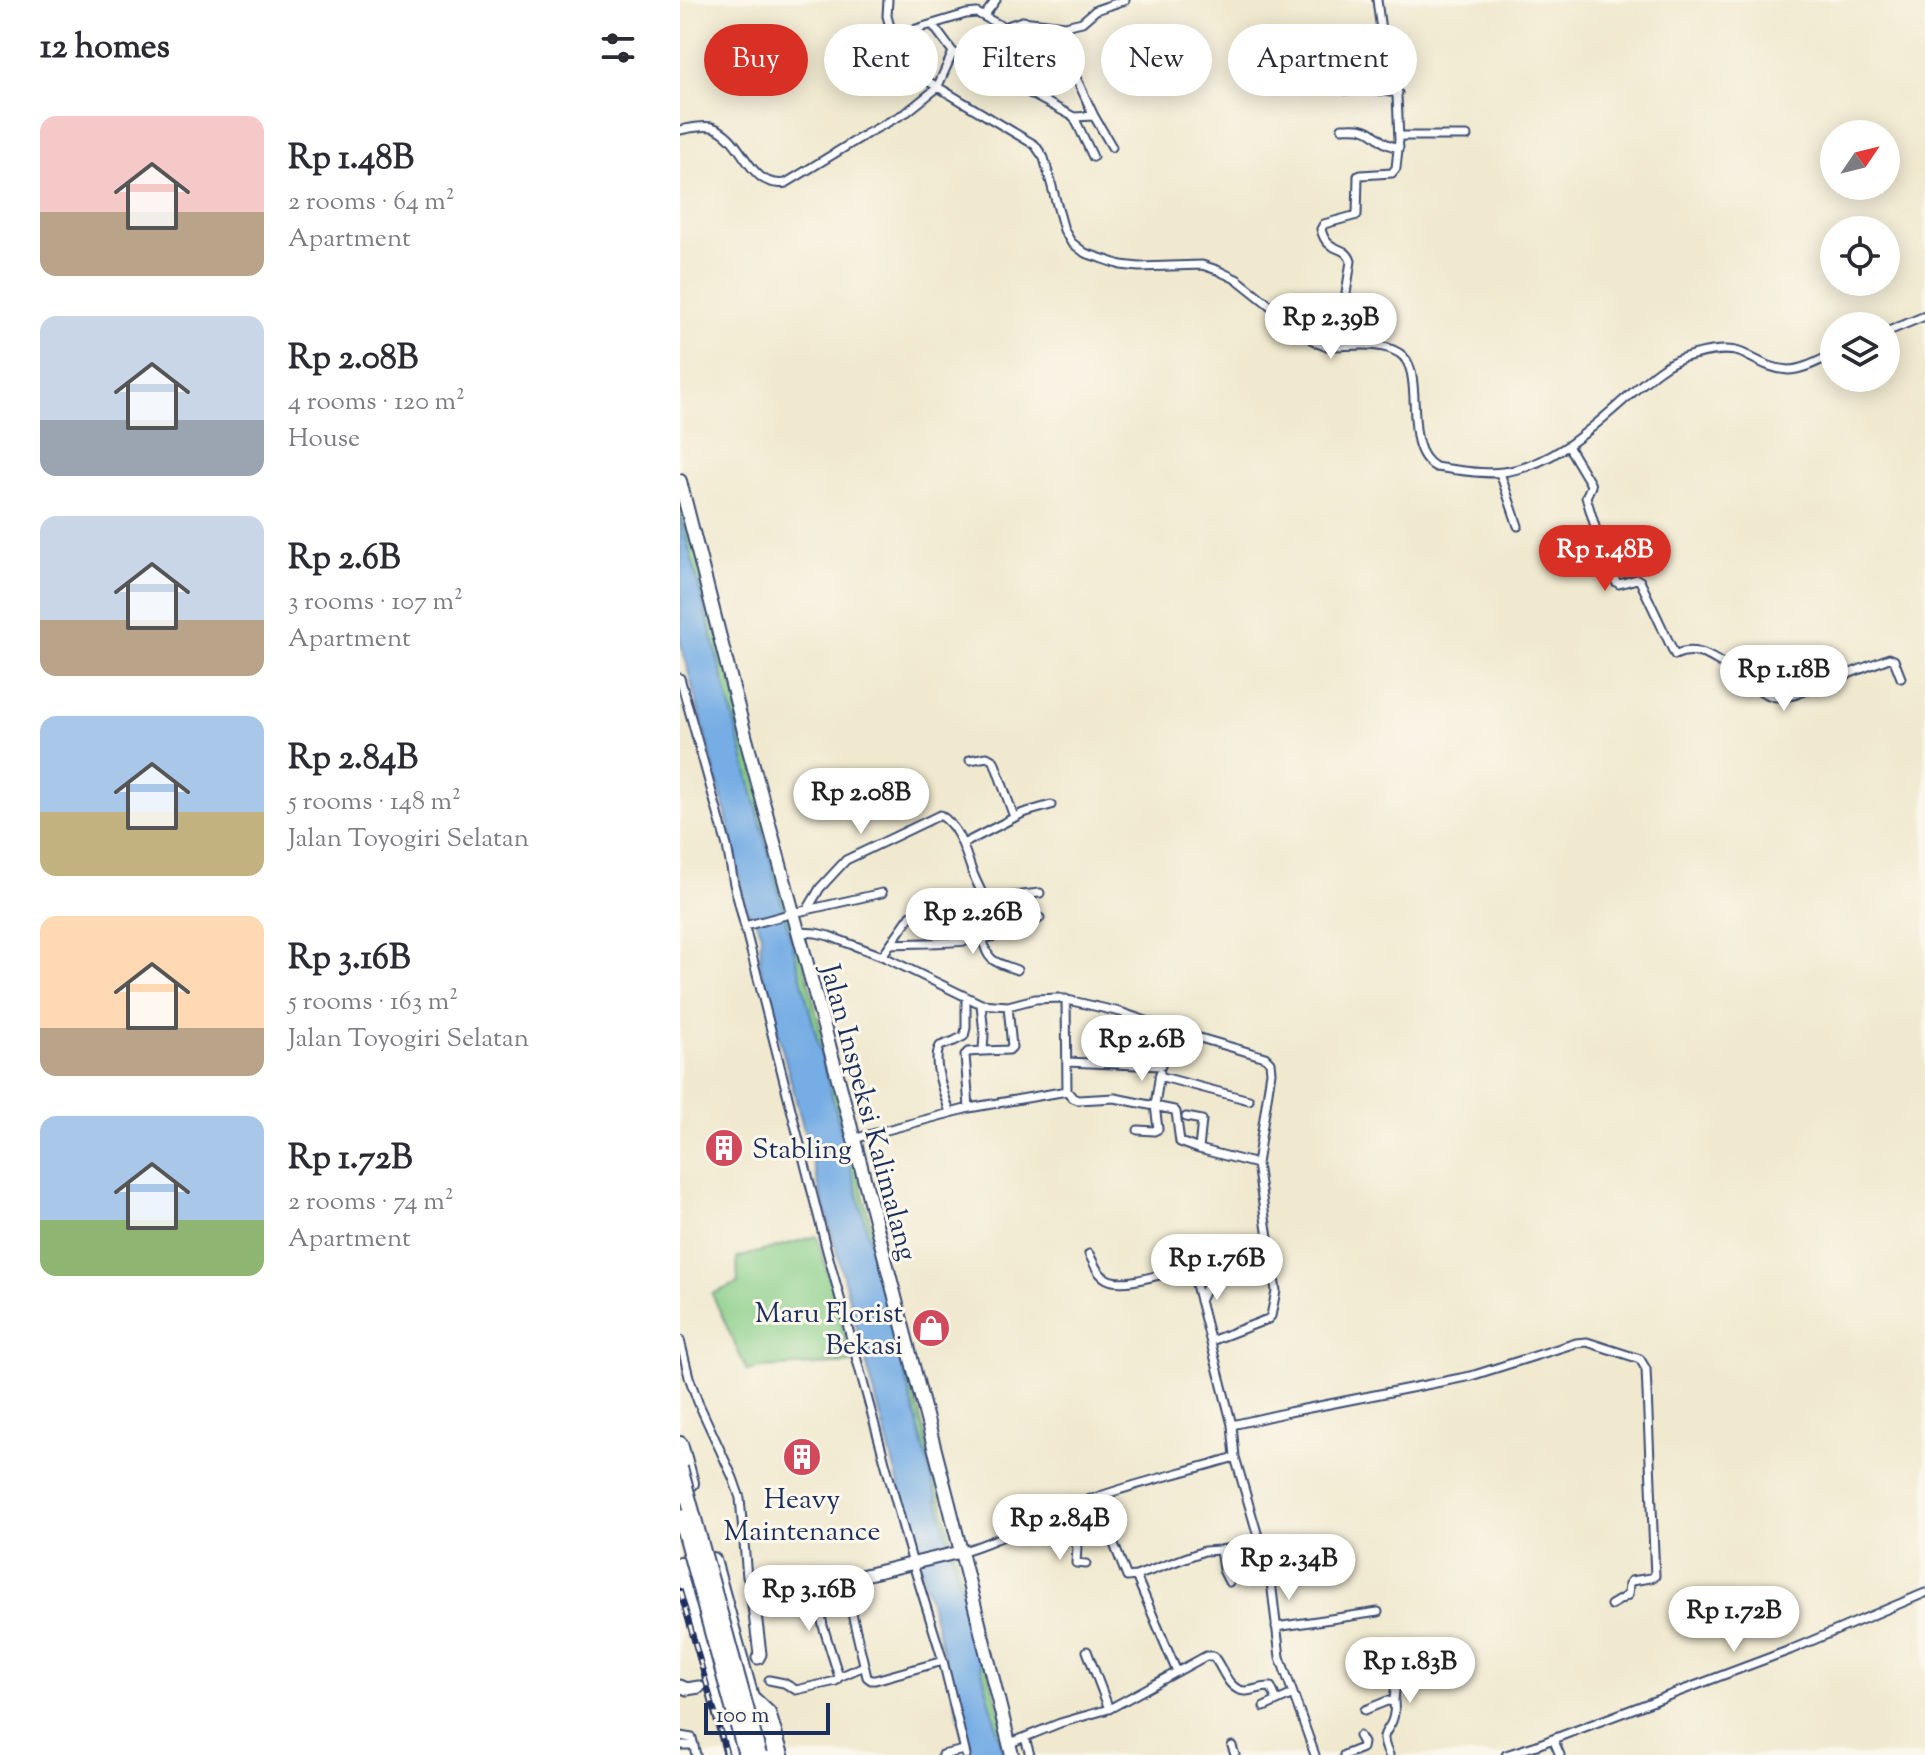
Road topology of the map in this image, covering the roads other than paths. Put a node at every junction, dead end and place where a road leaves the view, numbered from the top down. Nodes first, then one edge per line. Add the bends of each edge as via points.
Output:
1 (888, 0) edge
2 (996, 0) edge
3 (1125, 0) edge
4 (1377, 0) edge
5 (1104, 4) edge
6 (984, 16) junction
7 (888, 24) edge
8 (932, 24) edge
9 (999, 24) edge
10 (1013, 24) edge
11 (1048, 24) edge
12 (1074, 24) edge
13 (1380, 24) edge
14 (938, 32) edge
15 (953, 52) junction
16 (938, 86) edge
17 (938, 89) edge
18 (927, 96) edge
19 (1084, 96) edge
20 (1398, 96) edge
21 (1094, 116) junction
22 (1074, 117) junction
23 (1342, 128) dead end
24 (680, 130) edge
25 (1399, 136) junction
26 (1467, 136) dead end
27 (1112, 147) dead end
28 (1399, 147) junction
29 (1093, 157) dead end
30 (1925, 316) edge
31 (1900, 326) edge
32 (1338, 346) junction
33 (1820, 360) edge
34 (1568, 446) junction
35 (1500, 473) junction
36 (680, 481) edge
37 (1518, 526) dead end
38 (680, 678) edge
39 (1901, 678) dead end
40 (970, 760) dead end
41 (1051, 805) dead end
42 (1014, 817) junction
43 (963, 844) junction
44 (882, 893) dead end
45 (1040, 893) dead end
46 (983, 895) junction
47 (807, 910) junction
48 (790, 914) junction
49 (1040, 918) dead end
50 (749, 925) junction
51 (799, 932) junction
52 (983, 940) junction
53 (891, 944) junction
54 (882, 956) junction
55 (1017, 970) dead end
56 (966, 998) junction
57 (1066, 999) junction
58 (981, 1004) junction
59 (1008, 1006) junction
60 (1169, 1029) junction
61 (983, 1051) junction
62 (1067, 1062) junction
63 (1161, 1066) junction
64 (1159, 1076) junction
65 (1067, 1091) junction
66 (1249, 1100) dead end
67 (1155, 1105) junction
68 (969, 1108) junction
69 (950, 1113) junction
70 (1186, 1117) dead end
71 (1138, 1130) dead end
72 (853, 1139) junction
73 (1199, 1149) junction
74 (1257, 1164) junction
75 (1225, 1248) dead end
76 (1089, 1254) dead end
77 (1200, 1301) junction
78 (680, 1340) edge
79 (1211, 1341) junction
80 (1232, 1425) junction
81 (680, 1444) edge
82 (1235, 1457) junction
83 (680, 1468) edge
84 (1090, 1499) junction
85 (1054, 1513) junction
86 (680, 1516) edge
87 (1261, 1543) junction
88 (1220, 1550) junction
89 (958, 1553) junction
90 (680, 1564) edge
91 (913, 1564) junction
92 (1086, 1564) dead end
93 (1136, 1576) junction
94 (844, 1580) junction
95 (751, 1582) junction
96 (815, 1582) junction
97 (1229, 1582) dead end
98 (1925, 1593) edge
99 (1611, 1605) dead end
100 (1378, 1612) dead end
101 (1276, 1627) junction
102 (1087, 1651) dead end
103 (758, 1658) dead end
104 (943, 1661) junction
105 (1395, 1661) dead end
106 (864, 1666) junction
107 (1177, 1672) junction
108 (839, 1677) junction
109 (769, 1680) dead end
110 (680, 1686) edge
111 (699, 1687) dead end
112 (1293, 1694) junction
113 (751, 1697) junction
114 (1277, 1701) junction
115 (1394, 1702) junction
116 (1264, 1707) dead end
117 (1109, 1709) junction
118 (1365, 1710) dead end
119 (680, 1736) edge
120 (1359, 1736) dead end
121 (1025, 1738) junction
122 (1553, 1739) junction
123 (680, 1745) edge
124 (694, 1745) junction
125 (1010, 1749) edge
126 (965, 1752) edge
127 (696, 1755) edge
128 (732, 1755) edge
129 (746, 1755) edge
130 (759, 1755) edge
131 (767, 1755) edge
132 (781, 1755) edge
133 (942, 1755) edge
134 (1030, 1755) edge
135 (1315, 1755) edge
136 (1344, 1755) edge
137 (1389, 1755) edge
138 (1506, 1755) edge
139 (1560, 1755) edge

1 - 7 street
2 - 6 street
3 - 5 street
4 - 13 street
5 - 12 street
6 - 8 street via 974,12
6 - 9 street
10 - 11 street
14 - 15 street
15 - 16 street
15 - 22 street
17 - 32 street via 1040,150 1064,230 1085,253 1130,266 1202,265 1217,270 1238,280 1317,343
18 - 24 street via 786,183 763,180 734,142 712,127
19 - 21 street
20 - 25 street
21 - 22 street
21 - 27 street
22 - 29 street
23 - 28 street via 1364,129
25 - 26 street
25 - 28 street
28 - 32 street via 1394,172 1358,176 1357,215 1321,229 1330,247 1351,261
30 - 31 street
32 - 35 street via 1375,346 1406,359 1418,439 1432,465
33 - 34 street via 1787,370 1729,351 1682,358
34 - 35 street
34 - 39 street via 1590,483 1586,497 1616,582 1640,581 1675,655 1698,652 1780,698 1889,658
35 - 37 street
36 - 48 main road, Jalan Inspeksi Kalimalang
38 - 50 street
40 - 42 street via 994,761
41 - 42 street
42 - 43 street
43 - 46 street
43 - 47 street via 945,818 936,816 846,860
44 - 47 street
45 - 46 street
46 - 53 street via 916,912
47 - 48 street
48 - 50 street
48 - 51 main road, Jalan Inspeksi Kalimalang
49 - 52 street
50 - 91 street via 827,1251
51 - 54 street via 829,936
51 - 72 main road, Jalan Inspeksi Kalimalang
52 - 53 street
52 - 55 street via 990,959
53 - 54 street
54 - 56 street
56 - 58 street
56 - 69 street via 964,1036 936,1053
57 - 59 street
57 - 60 street
57 - 62 street
58 - 59 street
58 - 61 street
59 - 61 street via 1012,1047
60 - 63 street
60 - 74 street via 1256,1053 1270,1062
61 - 68 street via 965,1055
62 - 63 street
62 - 65 street
63 - 64 street
64 - 66 street
64 - 67 street
65 - 67 street via 1078,1100 1115,1098
65 - 68 street
67 - 71 street via 1158,1129
67 - 73 street via 1175,1111 1180,1142
68 - 69 street
69 - 72 street
70 - 73 street via 1202,1120
72 - 89 main road, Jalan Inspeksi Kalimalang
73 - 74 street
74 - 79 street via 1276,1291 1271,1316
75 - 77 street
76 - 77 street via 1109,1281 1188,1269
77 - 79 street
78 - 95 street via 698,1402 740,1498
79 - 80 street
80 - 82 street
80 - 99 street via 1471,1376 1576,1343 1640,1359 1646,1369 1655,1576 1631,1581 1627,1597
81 - 113 highway
82 - 84 street
82 - 87 street
83 - 130 highway, bridge
84 - 85 street
84 - 93 street via 1127,1576
85 - 89 street
85 - 92 street via 1077,1547 1076,1563
86 - 129 highway, bridge
87 - 88 street
87 - 101 street
88 - 93 street
88 - 97 street
89 - 91 street
89 - 125 main road, Jalan Inspeksi Kalimalang
90 - 128 highway
91 - 94 street
91 - 104 street
93 - 107 street
94 - 96 street
94 - 106 street
95 - 96 street
95 - 103 street
96 - 108 street
98 - 122 street
100 - 101 street
101 - 112 street
102 - 117 street
104 - 106 street via 875,1680 867,1677
104 - 126 street
105 - 115 street
106 - 108 street
107 - 114 street via 1213,1656 1236,1688 1271,1687
107 - 117 street
108 - 109 street via 796,1690
110 - 111 street
112 - 114 street
112 - 135 street
113 - 131 highway
113 - 132 highway via 768,1713
114 - 116 street
115 - 118 street
115 - 137 street via 1393,1719 1383,1738
117 - 121 street
119 - 124 street via 690,1736
120 - 136 street via 1362,1748
121 - 125 street
121 - 134 street
122 - 138 street
122 - 139 street
123 - 124 street
124 - 127 street
126 - 133 street

